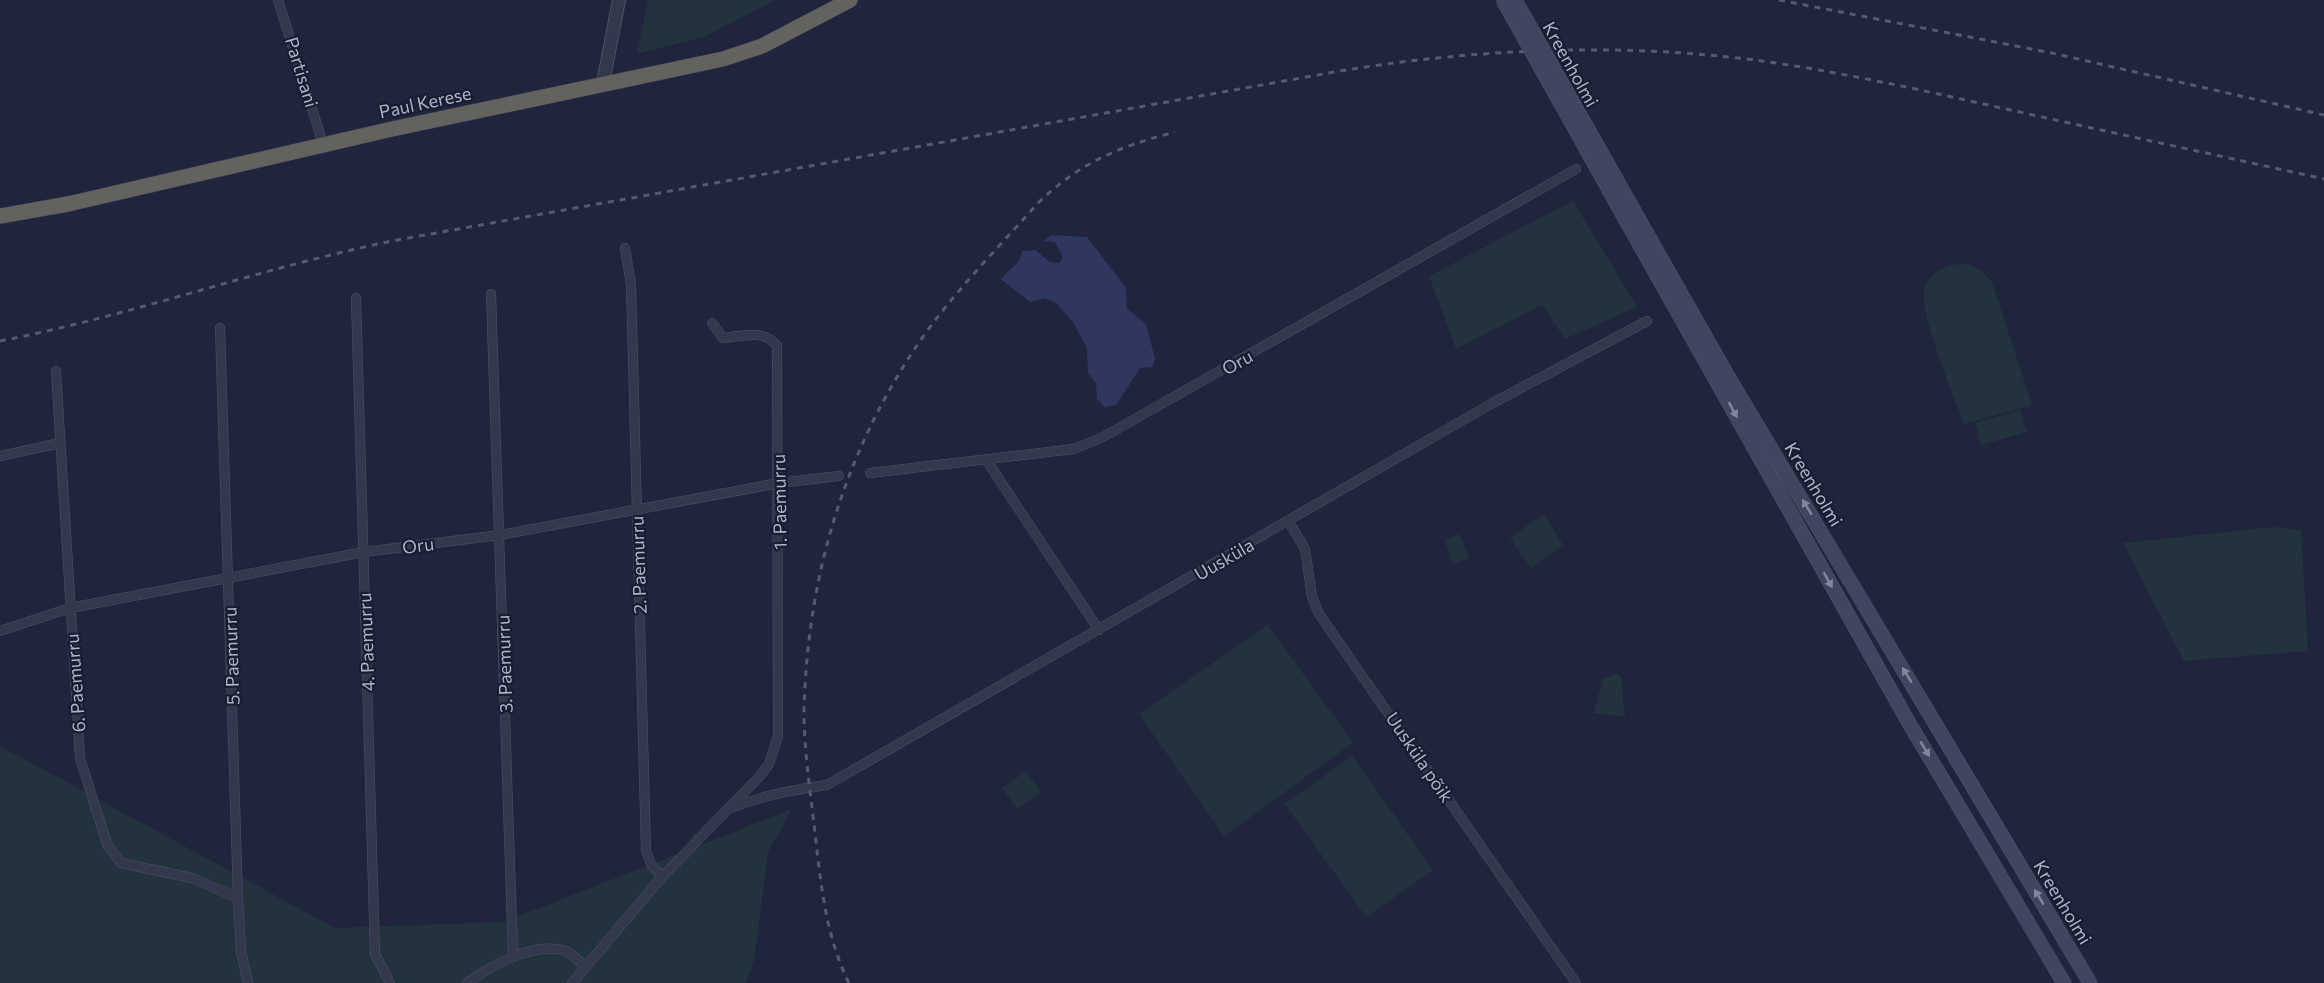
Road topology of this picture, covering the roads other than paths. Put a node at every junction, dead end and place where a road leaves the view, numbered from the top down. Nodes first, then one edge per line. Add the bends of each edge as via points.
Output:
1 (278, 0) edge
2 (618, 0) edge
3 (850, 0) edge
4 (1503, 0) edge
5 (1515, 0) edge
6 (603, 83) junction
7 (323, 144) junction
8 (1576, 169) dead end
9 (0, 216) edge
10 (1637, 228) junction
11 (625, 248) dead end
12 (491, 294) dead end
13 (356, 298) dead end
14 (1647, 321) dead end
15 (712, 323) dead end
16 (220, 328) dead end
17 (56, 371) dead end
18 (60, 443) junction
19 (0, 456) edge
20 (987, 460) junction
21 (870, 473) dead end
22 (839, 476) dead end
23 (778, 483) junction
24 (637, 509) junction
25 (1289, 522) junction
26 (500, 535) junction
27 (364, 552) junction
28 (229, 578) junction
29 (70, 608) junction
30 (1099, 630) junction
31 (0, 631) edge
32 (1929, 711) junction
33 (1909, 723) junction
34 (726, 810) junction
35 (662, 877) junction
36 (238, 898) junction
37 (2052, 920) junction
38 (2033, 931) junction
39 (513, 956) junction
40 (586, 967) junction
41 (248, 983) edge
42 (390, 983) edge
43 (467, 983) edge
44 (572, 983) edge
45 (1576, 983) edge
46 (2064, 983) edge
47 (2090, 983) edge

1 - 7 street, Partisani
2 - 6 street
3 - 6 highway, Paul Kerese via 762,46 723,59
4 - 10 main road, Kreenholmi, bridge
5 - 10 main road, Kreenholmi, bridge
6 - 7 highway, Paul Kerese
7 - 9 highway, Paul Kerese via 178,180
8 - 20 street, Oru via 1103,437 1074,449
32 -> 10 main road, Kreenholmi
10 -> 33 main road, Kreenholmi
11 - 24 street, 2. Paemurru via 631,285
12 - 26 street, 3. Paemurru
13 - 27 street, 4. Paemurru
14 - 25 street, Uusküla via 1510,394
15 - 23 street, 1. Paemurru via 723,338 760,335 771,338 777,346
16 - 28 street, 5. Paemurru
17 - 18 street, 6. Paemurru
18 - 19 street
18 - 29 street, 6. Paemurru
20 - 21 street, Oru
20 - 30 street
22 - 23 street, Oru
23 - 24 street, Oru
23 - 34 street, 1. Paemurru via 778,736 769,764
24 - 26 street, Oru
24 - 35 street, 2. Paemurru via 646,851
25 - 30 street, Uusküla
25 - 45 street, Uusküla põik via 1305,549 1318,614
26 - 27 street, Oru
26 - 39 street, 3. Paemurru
27 - 28 street, Oru
27 - 42 street, 4. Paemurru via 375,954
28 - 29 street, Oru
28 - 36 street, 5. Paemurru
29 - 31 street, Oru
29 - 36 street, 6. Paemurru via 80,758 107,844 121,863 192,878
30 - 34 street, Uusküla via 827,785 755,798
32 - 33 main road
37 -> 32 main road, Kreenholmi
33 -> 38 main road, Kreenholmi
34 - 35 street
35 - 40 street
36 - 41 street, 5. Paemurru via 241,952
37 - 38 main road
37 - 47 main road, Kreenholmi
38 - 46 main road, Kreenholmi
39 - 40 street via 562,950
39 - 43 street
40 - 44 street

